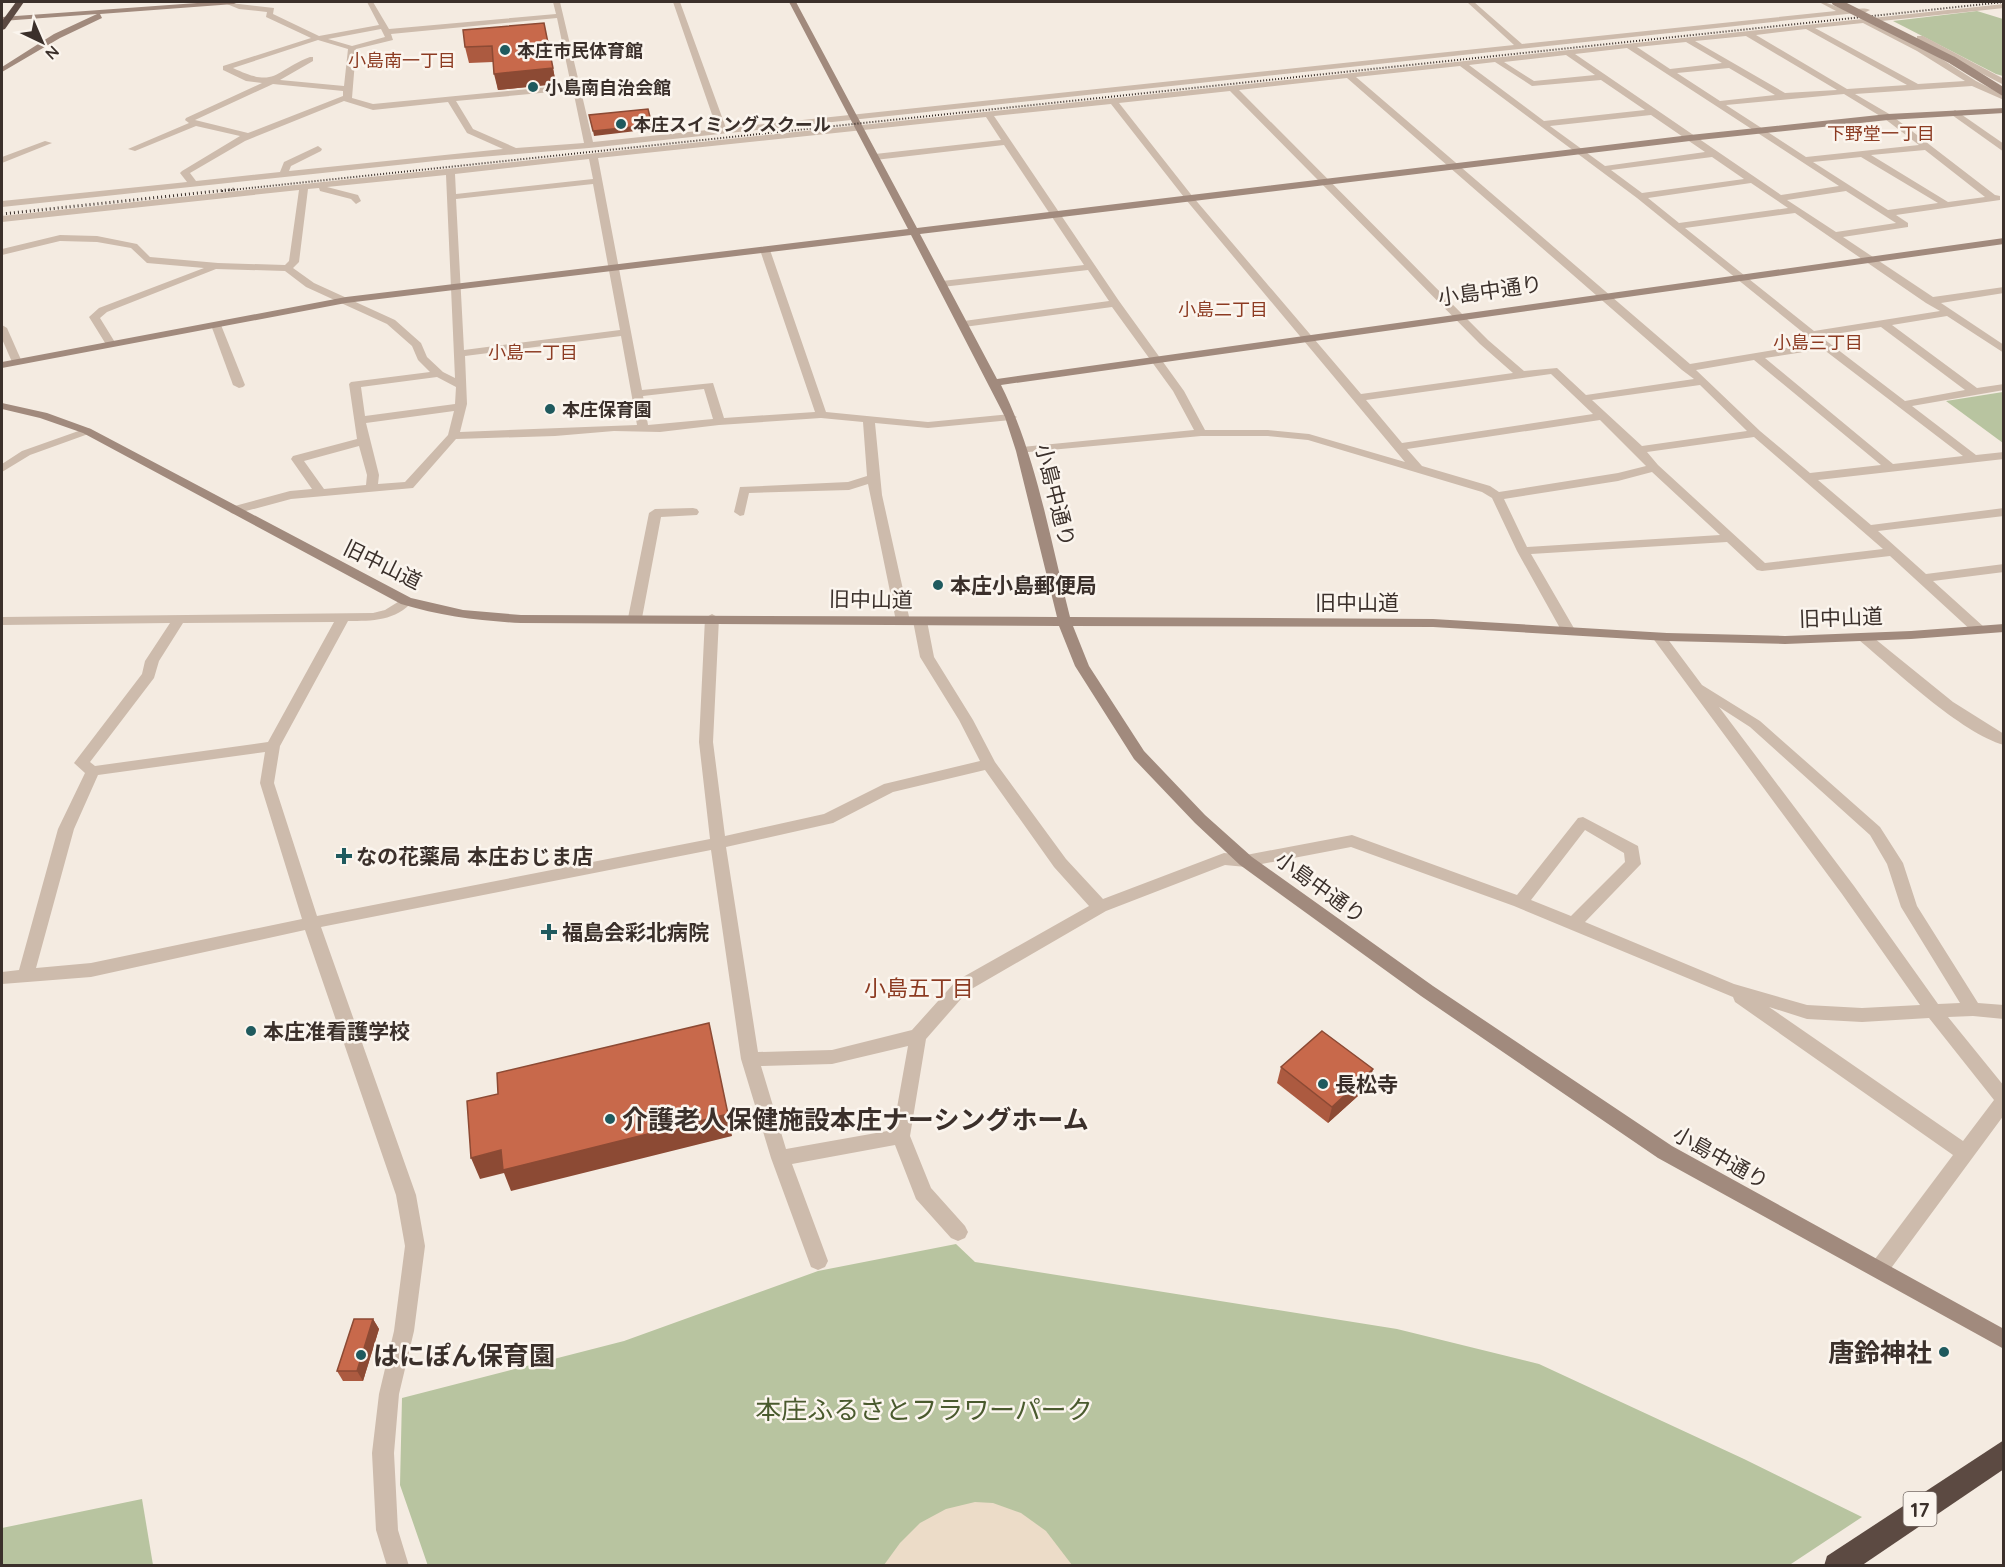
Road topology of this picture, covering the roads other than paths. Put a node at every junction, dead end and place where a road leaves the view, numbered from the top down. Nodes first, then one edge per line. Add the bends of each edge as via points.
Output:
1 (20, 2) edge
2 (136, 2) edge
3 (225, 2) edge
4 (234, 2) edge
5 (369, 2) edge
6 (557, 2) edge
7 (676, 2) edge
8 (792, 2) edge
9 (1470, 2) edge
10 (1822, 2) edge
11 (1836, 2) edge
12 (1848, 2) edge
13 (2004, 6) edge
14 (1977, 8) junction
15 (1878, 9) dead end
16 (1867, 10) junction
17 (107, 12) junction
18 (1844, 12) junction
19 (559, 16) junction
20 (2004, 17) edge
21 (5, 18) edge
22 (1883, 18) junction
23 (1864, 21) junction
24 (2, 27) edge
25 (1807, 27) junction
26 (384, 29) junction
27 (1749, 34) junction
28 (318, 38) junction
29 (1688, 40) junction
30 (1520, 46) junction
31 (1629, 46) junction
32 (352, 48) junction
33 (1568, 53) junction
34 (310, 59) dead end
35 (1497, 60) junction
36 (1462, 64) junction
37 (1730, 65) junction
38 (2, 70) edge
39 (1667, 72) junction
40 (1349, 76) junction
41 (1602, 77) junction
42 (2001, 80) edge
43 (270, 82) junction
44 (1973, 83) junction
45 (575, 87) junction
46 (1917, 87) junction
47 (1233, 88) junction
48 (1844, 91) junction
49 (2004, 92) edge
50 (347, 93) junction
51 (1783, 96) junction
52 (2004, 98) edge
53 (450, 99) junction
54 (1113, 101) junction
55 (1719, 104) junction
56 (2004, 110) edge
57 (1652, 112) junction
58 (1955, 113) junction
59 (988, 114) junction
60 (852, 117) junction
61 (1888, 117) junction
62 (189, 120) dead end
63 (1541, 124) junction
64 (859, 129) junction
65 (722, 130) junction
66 (1762, 132) junction
67 (251, 136) junction
68 (1690, 138) junction
69 (1007, 142) junction
70 (48, 143) dead end
71 (589, 145) junction
72 (1927, 147) junction
73 (132, 149) dead end
74 (2004, 149) edge
75 (318, 150) dead end
76 (514, 152) junction
77 (1578, 152) junction
78 (1861, 153) junction
79 (1713, 154) junction
80 (593, 157) junction
81 (875, 157) junction
82 (2, 160) edge
83 (1803, 160) junction
84 (1454, 167) junction
85 (1602, 169) junction
86 (450, 171) junction
87 (283, 175) junction
88 (1754, 180) junction
89 (598, 181) junction
90 (1326, 183) junction
91 (194, 184) junction
92 (315, 185) junction
93 (304, 186) junction
94 (1847, 188) junction
95 (1640, 196) junction
96 (452, 197) junction
97 (1189, 198) junction
98 (1779, 198) junction
99 (1999, 198) edge
100 (356, 201) dead end
101 (2, 204) edge
102 (1947, 205) junction
103 (1797, 210) junction
104 (1887, 213) junction
105 (1057, 215) junction
106 (2, 219) edge
107 (1675, 226) junction
108 (913, 231) junction
109 (1834, 235) junction
110 (2004, 241) edge
111 (765, 250) junction
112 (2, 252) edge
113 (1870, 260) junction
114 (218, 266) junction
115 (615, 266) junction
116 (1091, 267) junction
117 (287, 268) junction
118 (1741, 278) junction
119 (942, 284) junction
120 (458, 287) junction
121 (2003, 291) edge
122 (1604, 297) junction
123 (346, 300) junction
124 (1930, 300) junction
125 (1115, 303) junction
126 (1949, 313) junction
127 (1460, 317) junction
128 (1883, 323) junction
129 (964, 324) junction
130 (216, 325) junction
131 (2, 328) edge
132 (626, 332) junction
133 (1812, 334) junction
134 (1308, 338) junction
135 (111, 344) junction
136 (1825, 345) junction
137 (2004, 350) edge
138 (459, 354) junction
139 (1756, 357) junction
140 (1157, 360) junction
141 (17, 362) junction
142 (2, 365) edge
143 (1686, 368) junction
144 (439, 374) junction
145 (1521, 374) junction
146 (1703, 381) junction
147 (993, 383) junction
148 (239, 385) dead end
149 (462, 386) junction
150 (2004, 387) edge
151 (1976, 392) junction
152 (636, 394) junction
153 (1359, 398) junction
154 (1585, 398) junction
155 (1904, 404) junction
156 (2, 406) edge
157 (460, 407) junction
158 (820, 415) junction
159 (1601, 416) junction
160 (1011, 417) junction
161 (869, 418) junction
162 (360, 420) junction
163 (719, 422) junction
164 (643, 427) junction
165 (87, 431) junction
166 (1201, 433) junction
167 (1756, 433) junction
168 (453, 436) junction
169 (363, 441) junction
170 (1399, 447) junction
171 (1639, 450) junction
172 (1022, 451) junction
173 (2004, 455) edge
174 (1974, 459) junction
175 (1654, 468) junction
176 (1891, 468) junction
177 (1418, 469) junction
178 (2, 470) edge
179 (1809, 477) junction
180 (874, 478) junction
181 (372, 489) junction
182 (321, 493) junction
183 (1497, 496) junction
184 (235, 510) junction
185 (693, 512) dead end
186 (740, 512) dead end
187 (2004, 512) edge
188 (1868, 529) junction
189 (1729, 538) junction
190 (1522, 551) junction
191 (1893, 552) junction
192 (2004, 568) edge
193 (1921, 579) junction
194 (406, 602) junction
195 (343, 618) junction
196 (635, 618) junction
197 (712, 618) junction
198 (1064, 620) junction
199 (2, 621) edge
200 (178, 621) junction
201 (903, 621) junction
202 (920, 621) junction
203 (2004, 628) edge
204 (1568, 630) junction
205 (1979, 630) junction
206 (1659, 637) junction
207 (1864, 637) junction
208 (1690, 681) junction
209 (2004, 740) edge
210 (273, 746) junction
211 (989, 764) junction
212 (93, 771) junction
213 (718, 843) junction
214 (1246, 861) junction
215 (1520, 902) junction
216 (1100, 907) junction
217 (311, 923) junction
218 (1573, 924) junction
219 (26, 975) junction
220 (2, 978) edge
221 (1730, 989) junction
222 (1932, 1009) junction
223 (1973, 1009) junction
224 (2004, 1012) edge
225 (918, 1036) junction
226 (750, 1059) junction
227 (2004, 1100) edge
228 (901, 1136) junction
229 (1965, 1153) junction
230 (780, 1158) junction
231 (958, 1232) dead end
232 (818, 1261) dead end
233 (1879, 1269) junction
234 (2004, 1340) edge
235 (2004, 1453) edge
236 (398, 1566) edge
237 (1837, 1566) edge

1 - 21 highway
2 - 17 street
3 - 4 street
3 - 17 street
3 - 28 street via 271,10 270,15
5 - 26 street
6 - 19 street
7 - 65 street
8 - 60 street
9 - 30 street
10 - 18 street
11 - 49 street, bridge via 1952,60
12 - 16 street
13 - 14 street
14 - 20 street
14 - 22 street
15 - 16 street
16 - 18 street
17 - 21 street
17 - 38 street via 57,36
18 - 30 street
19 - 26 street
19 - 45 street
21 - 24 highway
22 - 23 street
22 - 42 street
23 - 25 street
23 - 44 street via 1920,49
25 - 27 street
25 - 46 street
26 - 28 street
26 - 32 street via 390,38
27 - 29 street
27 - 48 street
28 - 32 street
28 - 43 street via 226,68 249,79
29 - 31 street
29 - 37 street
30 - 60 street
31 - 33 street
31 - 39 street
32 - 50 street
33 - 35 street
33 - 41 street
34 - 43 street
35 - 36 street
35 - 41 street via 1532,84
36 - 40 street
36 - 63 street
37 - 39 street
37 - 51 street
39 - 55 street
40 - 47 street
40 - 84 street
41 - 57 street
43 - 50 street
43 - 62 street
44 - 46 street
44 - 52 street
45 - 53 street
45 - 71 street
46 - 48 street
47 - 54 street
47 - 90 street
48 - 51 street
48 - 61 street
50 - 53 street via 348,100 373,107
50 - 67 street
51 - 55 street
53 - 76 street via 470,131
54 - 59 street
54 - 97 street
55 - 66 street
56 - 58 street
57 - 63 street
57 - 68 street
58 - 61 street
58 - 74 street
59 - 64 street
59 - 69 street
60 - 64 street
60 - 65 street
61 - 66 street
61 - 72 street
63 - 77 street
64 - 80 street
64 - 81 street
65 - 71 street
66 - 68 street
66 - 83 street
67 - 73 street via 195,123
67 - 91 street via 185,173
68 - 77 street
68 - 79 street
69 - 81 street
69 - 105 street
70 - 82 street
71 - 76 street
72 - 78 street
72 - 99 street
75 - 87 street via 287,164
76 - 87 street
77 - 84 street
77 - 85 street
78 - 83 street
78 - 102 street
79 - 85 street
79 - 88 street
80 - 86 street
80 - 89 street
81 - 108 street
83 - 94 street
84 - 90 street
84 - 122 street
85 - 95 street
86 - 92 street
86 - 96 street
87 - 91 street
88 - 95 street
88 - 98 street
89 - 96 street
89 - 115 street
90 - 97 street
90 - 127 street
91 - 101 street
92 - 93 street
92 - 100 street via 355,197
93 - 106 street
93 - 117 street via 294,262
94 - 98 street
94 - 104 street
95 - 107 street
96 - 120 street
97 - 105 street
97 - 134 street
98 - 103 street
99 - 102 street
102 - 104 street
103 - 107 street
103 - 109 street
104 - 109 street via 1905,225
105 - 108 street
105 - 116 street
107 - 118 street
108 - 111 street
108 - 119 street
109 - 113 street
110 - 113 street, 小島中通り
111 - 115 street
111 - 158 street
112 - 114 street via 60,238 97,239 134,246 147,260
113 - 118 street, 小島中通り
113 - 124 street
114 - 117 street
114 - 135 street via 103,310 94,317
115 - 120 street
115 - 132 street
116 - 119 street
116 - 125 street
117 - 123 street via 310,285
118 - 122 street, 小島中通り
118 - 133 street
119 - 129 street
120 - 123 street
120 - 138 street
121 - 124 street
122 - 127 street, 小島中通り
122 - 143 street
123 - 130 street
123 - 144 street via 391,322 417,345 422,358
124 - 126 street
125 - 129 street
125 - 140 street
126 - 128 street
126 - 137 street
127 - 134 street, 小島中通り
127 - 145 street
128 - 133 street
128 - 151 street
129 - 147 street
130 - 135 street
130 - 148 street
131 - 141 street
132 - 138 street
132 - 152 street
133 - 136 street
134 - 140 street, 小島中通り
134 - 153 street
135 - 141 street
136 - 139 street
136 - 155 street
138 - 149 street
139 - 143 street
139 - 176 street
140 - 147 street, 小島中通り
140 - 166 street
141 - 142 street
143 - 146 street
144 - 149 street
144 - 162 street via 355,384
145 - 153 street
145 - 154 street via 1553,370
146 - 154 street
146 - 167 street
147 - 160 street, 小島中通り
149 - 157 street
150 - 151 street
151 - 155 street
152 - 163 street via 709,385
152 - 164 street
153 - 170 street
154 - 159 street
155 - 174 street
156 - 165 street, 旧中山道
157 - 162 street
157 - 168 street
158 - 161 street
158 - 163 street
159 - 170 street
159 - 171 street
160 - 161 street via 928,425
160 - 172 street, 小島中通り
161 - 180 street
162 - 169 street
163 - 164 street via 660,429
164 - 168 street
165 - 178 street via 26,453
165 - 184 street, 旧中山道
166 - 172 street
166 - 177 street via 1309,437
167 - 171 street
167 - 179 street
168 - 181 street via 409,485
169 - 181 street via 373,475
169 - 182 street via 297,459
170 - 177 street
171 - 175 street
172 - 198 street, 小島中通り
173 - 174 street
174 - 176 street
175 - 183 street
175 - 189 street
176 - 179 street
177 - 183 street via 1486,489
179 - 188 street
180 - 186 street via 849,486 744,490
180 - 201 street
181 - 182 street
182 - 184 street via 290,495
183 - 190 street
184 - 194 street, 旧中山道
185 - 196 street via 655,513
187 - 188 street
188 - 191 street
189 - 190 street
189 - 191 street via 1762,567
190 - 204 street
191 - 193 street
192 - 193 street
193 - 205 street
194 - 195 street via 390,613
194 - 196 street, 旧中山道 via 471,616
195 - 200 street
195 - 210 street
196 - 197 street, 旧中山道
197 - 201 street, 旧中山道
197 - 213 street via 706,742
198 - 202 street, 旧中山道
198 - 204 street, 旧中山道 via 1433,624
198 - 214 street, 小島中通り via 1082,666 1139,755
199 - 200 street
200 - 212 street via 152,661 149,675 81,763
201 - 202 street, 旧中山道
202 - 211 street via 927,657
203 - 205 street, 旧中山道
204 - 206 street, 旧中山道
205 - 207 street, 旧中山道
206 - 207 street, 旧中山道
206 - 208 street
207 - 209 street via 1949,707 1978,728
208 - 222 street via 1834,871
208 - 223 street via 1755,724 1875,831 1895,862 1909,907
210 - 212 street
210 - 217 street via 267,783
211 - 213 street via 889,788 828,819
211 - 216 street via 1060,863
212 - 219 street via 66,829
213 - 217 street
213 - 226 street
214 - 215 street via 1352,841
214 - 216 street via 1224,859
214 - 233 street, 小島中通り via 1427,991 1665,1152
215 - 218 street
215 - 218 street via 1582,822 1632,850 1633,864
216 - 225 street via 962,986
217 - 219 street via 91,970
217 - 236 street via 406,1195 415,1246 404,1330 389,1394 383,1453 387,1530
218 - 221 street
219 - 220 street
221 - 222 street via 1807,1012 1862,1015
221 - 229 street
222 - 223 street
222 - 227 street
223 - 224 street
225 - 226 street via 832,1057
225 - 228 street
226 - 230 street
227 - 229 street
228 - 230 street
228 - 231 street via 923,1192
229 - 233 street
230 - 232 street
233 - 234 street, 小島中通り
235 - 237 highway, 17

